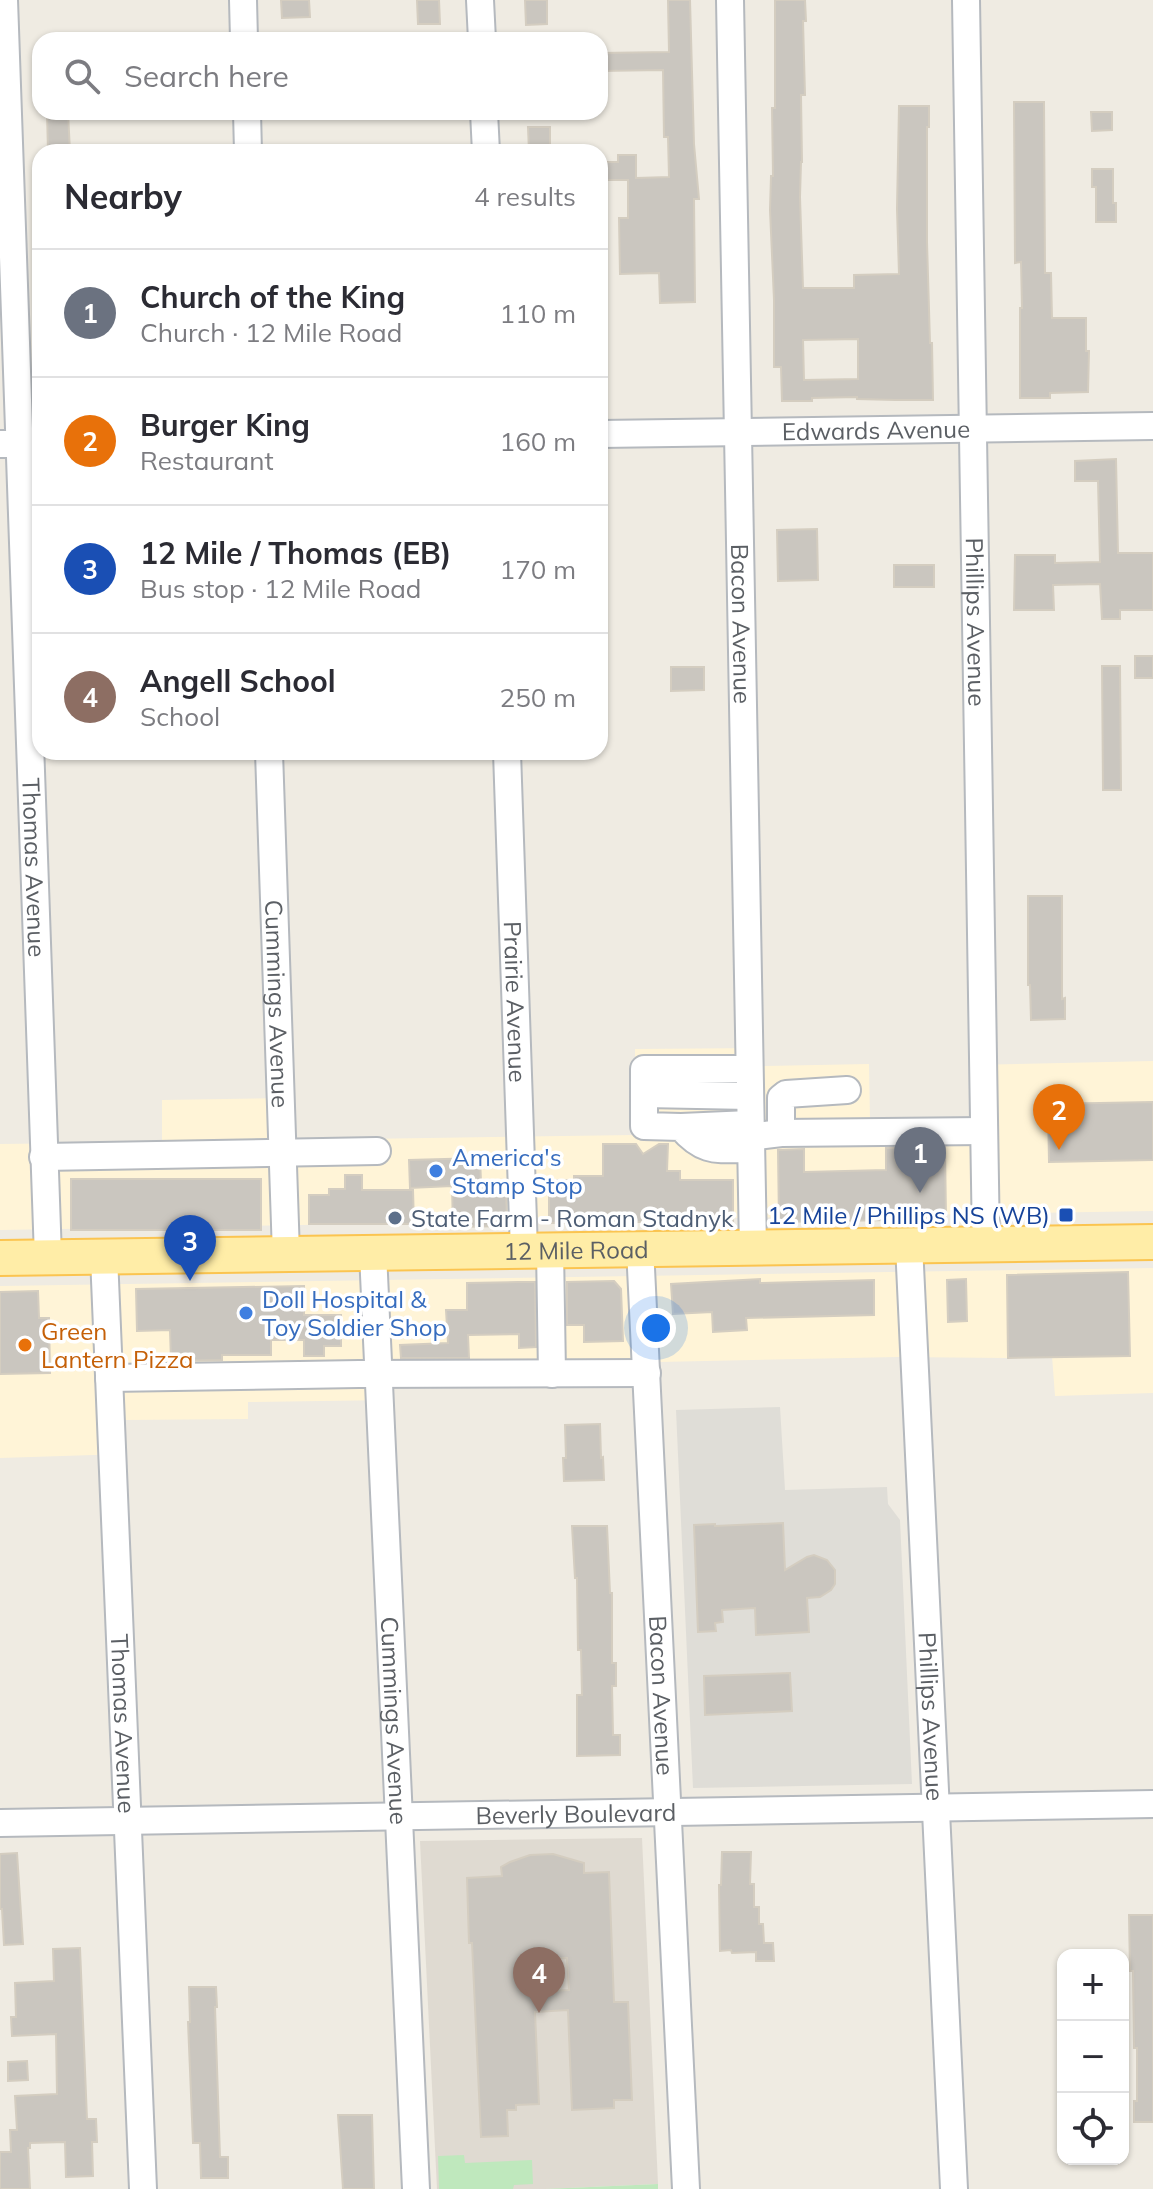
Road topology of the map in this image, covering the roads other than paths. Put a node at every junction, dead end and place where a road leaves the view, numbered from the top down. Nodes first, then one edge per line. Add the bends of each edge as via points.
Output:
1 (4, 0) edge
2 (243, 0) edge
3 (480, 0) edge
4 (730, 0) edge
5 (966, 0) edge
6 (244, 32) edge
7 (482, 32) edge
8 (247, 120) edge
9 (484, 120) edge
10 (248, 144) edge
11 (486, 144) edge
12 (1153, 426) edge
13 (972, 428) junction
14 (738, 432) junction
15 (608, 434) edge
16 (20, 444) edge
17 (269, 760) edge
18 (507, 760) edge
19 (749, 1069) junction
20 (847, 1090) dead end
21 (644, 1094) junction
22 (750, 1096) junction
23 (984, 1131) junction
24 (781, 1133) junction
25 (751, 1137) junction
26 (377, 1151) dead end
27 (281, 1153) junction
28 (43, 1157) junction
29 (1153, 1242) edge
30 (986, 1244) junction
31 (909, 1245) junction
32 (640, 1248) junction
33 (753, 1248) junction
34 (537, 1250) junction
35 (373, 1253) junction
36 (286, 1254) junction
37 (104, 1256) junction
38 (48, 1257) junction
39 (0, 1258) edge
40 (647, 1373) junction
41 (378, 1374) junction
42 (552, 1374) junction
43 (109, 1378) junction
44 (1153, 1804) edge
45 (935, 1809) junction
46 (667, 1813) junction
47 (398, 1816) junction
48 (126, 1821) junction
49 (0, 1823) edge
50 (143, 2189) edge
51 (416, 2189) edge
52 (686, 2189) edge
53 (954, 2189) edge

1 - 16 street, Thomas Avenue
2 - 6 street
3 - 7 street
4 - 14 street, Bacon Avenue
5 - 13 street, Phillips Avenue
8 - 10 street
9 - 11 street
12 - 13 street, Edwards Avenue
13 - 14 street, Edwards Avenue
13 - 23 street, Phillips Avenue
14 - 15 street, Edwards Avenue
14 - 19 street, Bacon Avenue
16 - 28 street, Thomas Avenue
17 - 27 street, Cummings Avenue
18 - 34 street, Prairie Avenue
19 - 21 street via 644,1069
19 - 22 street, Bacon Avenue
20 - 24 street via 786,1094 781,1098
21 - 22 street
21 - 25 street via 644,1126 681,1127 693,1141 714,1149
22 - 25 street, Bacon Avenue
23 - 24 street
23 - 30 street, Phillips Avenue
24 - 25 street
25 - 33 street, Bacon Avenue
26 - 27 street
27 - 28 street
27 - 36 street, Cummings Avenue
28 - 38 street, Thomas Avenue
29 - 30 main road, 12 Mile Road
30 - 31 main road, 12 Mile Road
31 - 33 main road, 12 Mile Road
31 - 45 street, Phillips Avenue
32 - 33 main road, 12 Mile Road
32 - 34 main road, 12 Mile Road
32 - 40 street, Bacon Avenue
34 - 35 main road, 12 Mile Road
34 - 42 street, Prairie Avenue
35 - 36 main road, 12 Mile Road
35 - 41 street, Cummings Avenue
36 - 37 main road, 12 Mile Road
37 - 38 main road, 12 Mile Road
37 - 43 street, Thomas Avenue
38 - 39 main road, 12 Mile Road
40 - 42 street
40 - 46 street, Bacon Avenue
41 - 42 street
41 - 43 street
41 - 47 street, Cummings Avenue
43 - 48 street, Thomas Avenue
44 - 45 street, Beverly Boulevard
45 - 46 street, Beverly Boulevard
45 - 53 street, Phillips Avenue
46 - 47 street, Beverly Boulevard
46 - 52 street, Bacon Avenue
47 - 48 street, Beverly Boulevard
47 - 51 street, Cummings Avenue
48 - 49 street, Beverly Boulevard
48 - 50 street, Thomas Avenue

